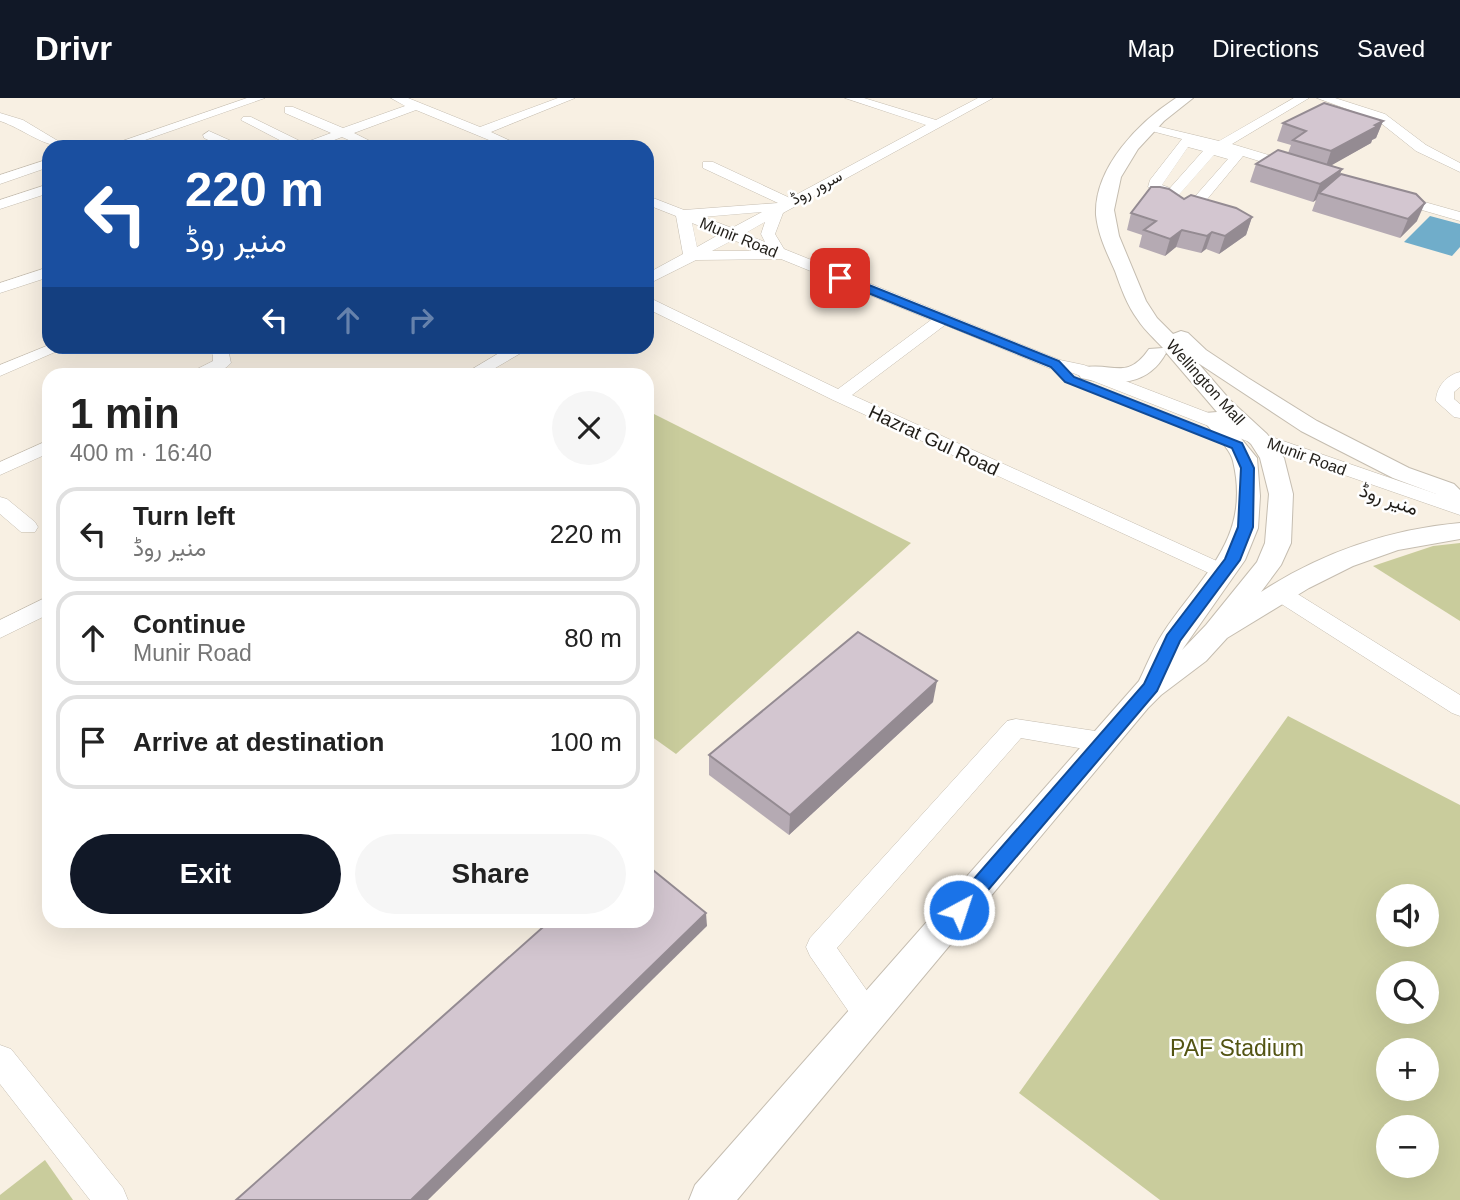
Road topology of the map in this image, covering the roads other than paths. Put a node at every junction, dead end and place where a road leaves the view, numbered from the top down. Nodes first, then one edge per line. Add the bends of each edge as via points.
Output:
1 (258, 98) edge
2 (397, 98) edge
3 (569, 98) edge
4 (851, 98) edge
5 (987, 98) edge
6 (1186, 98) edge
7 (1303, 98) edge
8 (1323, 98) edge
9 (416, 106) junction
10 (289, 110) dead end
11 (0, 117) edge
12 (247, 120) dead end
13 (935, 124) junction
14 (1149, 126) junction
15 (479, 132) junction
16 (343, 134) junction
17 (209, 135) dead end
18 (49, 140) edge
19 (133, 140) edge
20 (219, 140) edge
21 (288, 140) edge
22 (325, 140) edge
23 (358, 140) edge
24 (499, 140) edge
25 (1217, 147) junction
26 (42, 165) edge
27 (708, 165) dead end
28 (1460, 169) edge
29 (1314, 173) edge
30 (0, 180) edge
31 (42, 190) edge
32 (1380, 193) edge
33 (1172, 194) junction
34 (654, 202) edge
35 (0, 205) edge
36 (783, 205) junction
37 (683, 214) junction
38 (1460, 218) edge
39 (730, 233) junction
40 (691, 255) junction
41 (783, 255) junction
42 (42, 274) edge
43 (654, 276) edge
44 (0, 288) edge
45 (1134, 296) junction
46 (654, 306) edge
47 (943, 319) junction
48 (1152, 327) junction
49 (1156, 353) junction
50 (42, 354) edge
51 (222, 354) edge
52 (509, 354) edge
53 (1055, 364) junction
54 (212, 368) edge
55 (484, 368) edge
56 (0, 371) edge
57 (1089, 373) junction
58 (1460, 377) edge
59 (839, 396) junction
60 (1460, 413) edge
61 (1220, 424) junction
62 (1256, 447) junction
63 (42, 449) edge
64 (0, 469) edge
65 (0, 503) edge
66 (1458, 513) edge
67 (27, 527) dead end
68 (1222, 572) junction
69 (1280, 593) junction
70 (42, 608) edge
71 (0, 630) edge
72 (1216, 632) junction
73 (1151, 687) junction
74 (1460, 707) edge
75 (1102, 742) junction
76 (869, 1015) junction
77 (0, 1060) edge
78 (111, 1200) edge
79 (710, 1200) edge

1 - 19 street
2 - 9 street
3 - 15 street
4 - 13 street
5 - 13 street, سرور روڈ
6 - 14 main road, Wellington Mall
7 - 25 street
8 - 28 street via 1381,117
9 - 15 street
9 - 16 street
10 - 16 street
11 - 18 street
12 - 21 street
13 - 36 street, سرور روڈ
14 - 25 street
14 - 45 main road, Wellington Mall via 1110,178 1105,211 1111,241
15 - 24 street
16 - 22 street
16 - 23 street
17 - 20 street
25 - 29 street
25 - 33 street
25 - 33 street via 1185,142 1155,183 1159,191
25 - 33 street via 1237,157 1194,206 1168,199
26 - 30 street
27 - 36 street
31 - 35 street
32 - 38 street
34 - 37 street, Munir Road
36 - 37 street
36 - 39 street, سرور روڈ
36 - 41 street via 768,234
37 - 39 street, Munir Road
37 - 40 street
39 - 40 street, سرور روڈ
39 - 41 street, Munir Road
40 - 41 street
40 - 43 street, سرور روڈ
41 - 47 street, Munir Road
42 - 44 street
45 - 48 main road, Wellington Mall
45 - 66 main road via 1199,354 1240,383 1357,452 1445,489
46 - 59 street, Hazrat Gul Road
47 - 53 street, Munir Road
47 - 59 street
48 - 49 main road, Wellington Mall via 1149,338
48 - 62 main road, Wellington Mall via 1163,334
49 - 57 main road via 1143,372
49 - 61 main road, Wellington Mall via 1196,403
50 - 56 street
51 - 54 street via 222,363
52 - 55 street
53 - 57 street, Munir Road
53 - 62 street, منیر روڈ via 1070,380
57 - 61 street, Munir Road
58 - 60 street via 1445,391 1445,401
59 - 68 street, Hazrat Gul Road
61 - 62 main road, Wellington Mall
62 - 66 street, منیر روڈ via 1419,510
62 - 68 main road via 1248,468 1245,527
62 - 72 main road via 1281,494 1275,554
63 - 64 street
65 - 67 street
66 - 69 main road via 1426,532 1357,555
68 - 73 main road via 1173,639
69 - 72 main road via 1243,620
69 - 74 street
70 - 71 street
72 - 73 main road via 1196,654
73 - 75 main road
75 - 76 main road
75 - 76 street via 1016,728 820,947
76 - 79 main road
77 - 78 street

